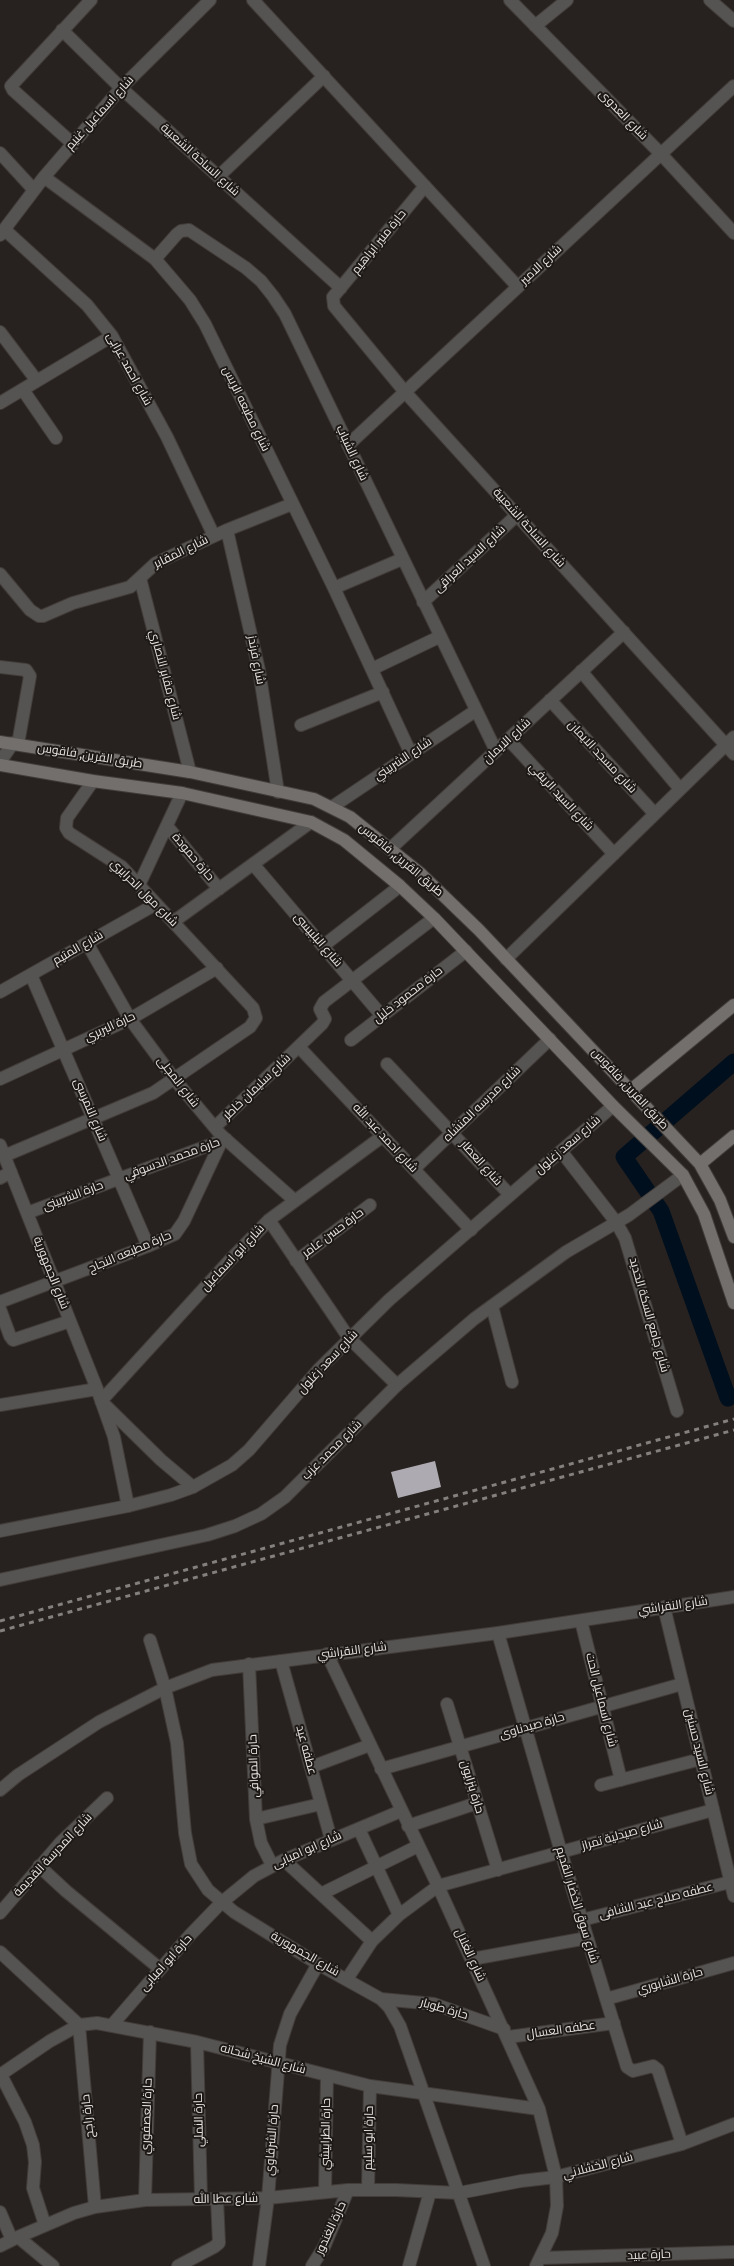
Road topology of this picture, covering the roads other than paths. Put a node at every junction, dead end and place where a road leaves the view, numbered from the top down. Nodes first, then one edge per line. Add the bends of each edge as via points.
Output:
1 (91, 0) edge
2 (210, 0) edge
3 (254, 0) edge
4 (510, 0) edge
5 (567, 0) edge
6 (710, 0) edge
7 (734, 21) edge
8 (535, 26) junction
9 (62, 30) junction
10 (324, 76) junction
11 (734, 86) edge
12 (121, 88) junction
13 (73, 144) junction
14 (660, 153) junction
15 (0, 154) edge
16 (219, 176) junction
17 (44, 177) junction
18 (425, 186) junction
19 (34, 190) junction
20 (2, 233) edge
21 (734, 233) edge
22 (155, 259) junction
23 (518, 287) junction
24 (337, 293) junction
25 (0, 332) edge
26 (112, 336) junction
27 (37, 381) junction
28 (22, 390) junction
29 (405, 392) junction
30 (0, 403) edge
31 (56, 438) dead end
32 (348, 445) junction
33 (292, 504) junction
34 (517, 515) junction
35 (227, 530) junction
36 (214, 536) junction
37 (402, 559) junction
38 (0, 574) edge
39 (140, 578) junction
40 (334, 588) junction
41 (423, 602) junction
42 (624, 632) junction
43 (440, 637) junction
44 (0, 667) edge
45 (372, 668) junction
46 (581, 671) junction
47 (383, 692) junction
48 (550, 700) junction
49 (475, 711) junction
50 (301, 725) dead end
51 (508, 740) junction
52 (730, 741) edge
53 (0, 742) edge
54 (16, 744) junction
55 (496, 751) junction
56 (412, 754) junction
57 (734, 754) edge
58 (0, 762) edge
59 (0, 765) edge
60 (190, 772) junction
61 (93, 781) junction
62 (680, 789) junction
63 (182, 792) junction
64 (278, 792) junction
65 (332, 807) junction
66 (654, 813) junction
67 (311, 822) junction
68 (167, 826) junction
69 (390, 849) junction
70 (614, 854) junction
71 (253, 864) junction
72 (139, 885) junction
73 (400, 886) junction
74 (219, 889) junction
75 (156, 904) junction
76 (434, 918) junction
77 (173, 922) junction
78 (87, 943) junction
79 (323, 946) junction
80 (466, 951) junction
81 (506, 959) junction
82 (217, 968) junction
83 (31, 975) junction
84 (353, 980) junction
85 (0, 992) edge
86 (734, 1005) edge
87 (382, 1016) junction
88 (130, 1019) junction
89 (550, 1039) junction
90 (351, 1040) dead end
91 (299, 1047) junction
92 (63, 1049) junction
93 (387, 1064) dead end
94 (0, 1079) edge
95 (175, 1080) junction
96 (631, 1090) junction
97 (613, 1106) junction
98 (93, 1118) junction
99 (215, 1127) junction
100 (453, 1132) junction
101 (383, 1136) junction
102 (734, 1136) edge
103 (224, 1139) junction
104 (2, 1150) edge
105 (561, 1151) junction
106 (700, 1164) junction
107 (414, 1169) junction
108 (11, 1172) junction
109 (683, 1175) junction
110 (0, 1178) edge
111 (119, 1178) junction
112 (510, 1195) junction
113 (294, 1200) junction
114 (370, 1205) dead end
115 (27, 1213) junction
116 (269, 1220) junction
117 (616, 1222) junction
118 (471, 1230) junction
119 (734, 1237) edge
120 (148, 1246) junction
121 (296, 1261) junction
122 (55, 1282) junction
123 (733, 1296) edge
124 (0, 1302) edge
125 (492, 1306) junction
126 (0, 1308) edge
127 (70, 1321) junction
128 (349, 1338) junction
129 (512, 1382) dead end
130 (397, 1385) junction
131 (97, 1389) junction
132 (101, 1401) junction
133 (0, 1405) edge
134 (677, 1411) dead end
135 (192, 1487) junction
136 (128, 1506) junction
137 (0, 1530) edge
138 (0, 1580) edge
139 (734, 1597) edge
140 (664, 1607) junction
141 (581, 1621) junction
142 (498, 1633) junction
143 (150, 1640) dead end
144 (328, 1654) junction
145 (281, 1661) junction
146 (249, 1664) junction
147 (682, 1684) junction
148 (165, 1688) junction
149 (447, 1704) dead end
150 (602, 1707) junction
151 (526, 1728) junction
152 (370, 1745) junction
153 (460, 1747) junction
154 (701, 1760) junction
155 (311, 1767) junction
156 (381, 1769) junction
157 (621, 1780) junction
158 (601, 1785) dead end
159 (0, 1790) edge
160 (107, 1798) dead end
161 (477, 1803) junction
162 (321, 1804) junction
163 (713, 1810) junction
164 (401, 1811) junction
165 (256, 1819) junction
166 (408, 1826) junction
167 (359, 1829) junction
168 (331, 1839) junction
169 (418, 1846) junction
170 (561, 1852) junction
171 (284, 1860) junction
172 (272, 1865) junction
173 (39, 1866) junction
174 (376, 1866) junction
175 (498, 1870) junction
176 (730, 1882) junction
177 (438, 1886) junction
178 (321, 1894) junction
179 (734, 1896) edge
180 (221, 1903) junction
181 (0, 1913) edge
182 (399, 1915) junction
183 (582, 1920) junction
184 (587, 1938) junction
185 (372, 1941) junction
186 (0, 1952) edge
187 (472, 1959) junction
188 (734, 1963) edge
189 (318, 1964) junction
190 (159, 1968) junction
191 (347, 1979) junction
192 (381, 1998) junction
193 (606, 1999) junction
194 (614, 2023) junction
195 (79, 2025) junction
196 (112, 2025) junction
197 (150, 2032) junction
198 (506, 2033) junction
199 (197, 2042) junction
200 (277, 2062) junction
201 (0, 2075) edge
202 (327, 2076) junction
203 (370, 2086) junction
204 (425, 2094) junction
205 (539, 2108) junction
206 (734, 2124) edge
207 (682, 2144) junction
208 (556, 2177) junction
209 (348, 2190) junction
210 (368, 2190) junction
211 (325, 2192) junction
212 (430, 2192) junction
213 (459, 2193) junction
214 (268, 2198) junction
215 (200, 2199) junction
216 (217, 2199) junction
217 (145, 2200) junction
218 (95, 2207) junction
219 (0, 2212) edge
220 (45, 2225) junction
221 (15, 2238) junction
222 (0, 2246) edge
223 (734, 2252) edge
224 (538, 2262) edge
225 (317, 2264) edge
226 (53, 2266) edge
227 (178, 2266) edge
228 (259, 2266) edge
229 (409, 2266) edge
230 (484, 2266) edge

1 - 9 street
2 - 12 street, شارع اسماعيل غنيم
3 - 10 street
4 - 8 street, شارع العدوى
5 - 8 street
6 - 7 street
8 - 14 street, شارع العدوى
9 - 12 street, شارع الساحة الشعبية
9 - 13 street via 12,83 13,90
10 - 16 street
10 - 18 street
11 - 14 street, شارع الامير
12 - 13 street, شارع اسماعيل غنيم
12 - 16 street, شارع الساحة الشعبية
13 - 17 street, شارع اسماعيل غنيم
14 - 21 street, شارع العدوى
14 - 23 street, شارع الامير
15 - 19 street
16 - 24 street, شارع الساحة الشعبية
17 - 19 street, شارع اسماعيل غنيم
17 - 22 street, شارع مطبعه الريس
18 - 23 street
18 - 24 street, حارة منير ابراهيم
19 - 20 street, شارع اسماعيل غنيم
20 - 26 street, شارع احمد عرابى via 87,305
22 - 32 street, شارع الشباب via 177,234 189,230 261,281 285,314
22 - 33 street, شارع مطبعه الريس via 190,300 205,324
23 - 29 street, شارع الامير
24 - 29 street, شارع الساحة الشعبية via 334,306
25 - 27 street
26 - 27 street
26 - 36 street, شارع احمد عرابى via 167,436
27 - 28 street
28 - 30 street
28 - 31 street
29 - 32 street, شارع الامير
29 - 34 street, شارع الساحة الشعبية
32 - 37 street, شارع الشباب
33 - 35 street, شارع المقابر
33 - 40 street, شارع مطبعه الريس
34 - 41 street, شارع السيد العراقى
34 - 42 street, شارع الساحة الشعبية
35 - 36 street, شارع المقابر
35 - 64 street, شارع فرندز via 259,670
36 - 39 street, شارع المقابر via 156,563
37 - 40 street
37 - 41 street, شارع الشباب
38 - 39 street, شارع المقابر via 30,610 39,616 89,598 130,588
39 - 60 street, شارع مقابر النصاري
40 - 45 street, شارع مطبعه الريس
41 - 43 street, شارع الشباب
42 - 46 street, شارع الايمان
42 - 52 street, شارع الساحة الشعبية
43 - 45 street
43 - 49 street, شارع الشباب
44 - 54 street via 26,670 30,676
45 - 47 street, شارع مطبعه الريس
46 - 48 street, شارع الايمان
46 - 62 street
47 - 50 street
47 - 56 street, شارع مطبعه الريس
48 - 51 street, شارع الايمان
48 - 66 street, شارع مسجد الايمان
49 - 55 street, شارع الشباب
49 - 56 street, شارع الشربيني
51 - 55 street, شارع الايمان
51 - 70 street, شارع السيد الريفي
52 - 57 street, شارع الساحة الشعبية
52 - 62 street
53 - 54 main road, طريق القرين, فاقوس
54 - 58 street
54 - 60 main road, طريق القرين, فاقوس
55 - 69 street, شارع الايمان
56 - 65 street, شارع الشربيني
59 - 61 main road, طريق القرين, فاقوس
60 - 64 main road, طريق القرين, فاقوس
61 - 63 main road, طريق القرين, فاقوس
61 - 72 street, شارع مول الحرايري via 67,818 66,828 113,860
62 - 66 street
63 - 67 main road, طريق القرين, فاقوس
63 - 68 street
64 - 65 main road, طريق القرين, فاقوس via 314,799
65 - 69 main road, طريق القرين, فاقوس via 359,823
66 - 70 street
67 - 71 street
67 - 73 main road, طريق القرين, فاقوس via 334,833
68 - 72 street
68 - 74 street, حارة حمودة
69 - 81 main road, طريق القرين, فاقوس via 450,901
70 - 81 street
71 - 74 street
71 - 79 street, شارع البلبيسى
72 - 75 street, شارع مول الحرايري
73 - 76 main road, طريق القرين, فاقوس
73 - 79 street
74 - 77 street
75 - 77 street, شارع مول الحرايري
75 - 78 street, شارع المتيم
76 - 80 main road, طريق القرين, فاقوس
76 - 84 street
77 - 82 street, شارع مول الحرايري
78 - 83 street, شارع المتيم
78 - 88 street, شارع المجلى
79 - 84 street, شارع البلبيسى
80 - 87 street, حارة محمود خليل
80 - 89 main road, طريق القرين, فاقوس
81 - 96 main road, طريق القرين, فاقوس
82 - 88 street, حارة البربري
82 - 95 street, شارع مول الحرايري via 254,1008 256,1018 250,1027
83 - 85 street, شارع المتيم
83 - 92 street, شارع النمرسى
84 - 87 street, شارع البلبيسى
84 - 91 street, شارع سليمان خاطر via 321,1005 324,1022
86 - 96 main road
87 - 90 street, حارة محمود خليل
88 - 92 street, حارة البربري
88 - 95 street, شارع المجلى
89 - 97 main road, طريق القرين, فاقوس
89 - 100 street, شارع مدرسه المنشاه
91 - 99 street, شارع سليمان خاطر
91 - 101 street, شارع احمد عبد الله
92 - 94 street, حارة البربري
92 - 98 street, شارع النمرسى
93 - 100 street, شارع العطار
95 - 98 street via 153,1093
95 - 99 street, شارع المجلى
96 - 106 main road, طريق القرين, فاقوس
97 - 105 street, شارع سعد زغلول
97 - 109 main road, طريق القرين, فاقوس
98 - 104 street
98 - 111 street, شارع النمرسى
99 - 103 street, شارع المجلى
100 - 107 street, شارع مدرسه المنشاه
100 - 112 street, شارع العطار
101 - 107 street, شارع احمد عبد الله
101 - 113 street, شارع ابو اسماعيل
102 - 106 main road
103 - 111 street, حارة محمد الدسوقي
103 - 113 street, شارع المجلى
103 - 120 street, حارة مطبعه النجاح via 180,1228 168,1238
104 - 108 street, شارع الجمهورية
105 - 112 street, شارع سعد زغلول
105 - 117 street, شارع جامع السكة الحديد
106 - 119 main road, طريق القرين, فاقوس via 720,1200
107 - 118 street, شارع احمد عبد الله
108 - 110 street
108 - 115 street, شارع الجمهورية
109 - 117 street, شارع محمد عزب
109 - 123 main road, طريق القرين, فاقوس via 704,1214
111 - 115 street, حارة الشربينى
111 - 120 street, شارع النمرسى
112 - 118 street, شارع سعد زغلول
113 - 116 street, شارع ابو اسماعيل
114 - 121 street, حارة حسن عامر
115 - 122 street, شارع الجمهورية
116 - 121 street
116 - 132 street, شارع ابو اسماعيل
117 - 125 street, شارع محمد عزب via 566,1252
117 - 134 street, شارع جامع السكة الحديد via 632,1255
118 - 128 street, شارع سعد زغلول
120 - 122 street, حارة مطبعه النجاح
121 - 128 street
122 - 124 street, حارة مطبعه النجاح
122 - 127 street, شارع الجمهورية
125 - 129 street
125 - 130 street, شارع محمد عزب
126 - 127 street via 13,1340
127 - 131 street, شارع الجمهورية
128 - 130 street
128 - 135 street, شارع سعد زغلول via 249,1450 232,1465
130 - 138 street, شارع محمد عزب via 285,1497 261,1514 207,1535
131 - 132 street, شارع الجمهورية
131 - 133 street
132 - 135 street, شارع الجمهورية
132 - 136 street, شارع الجمهورية via 114,1437
135 - 136 street, شارع سعد زغلول
136 - 137 street, شارع سعد زغلول
139 - 140 street, شارع النقراشي
140 - 141 street, شارع النقراشي
140 - 147 street, شارع السيد حسنين
141 - 142 street, شارع النقراشي
141 - 150 street, شارع اسماعيل الحت
142 - 144 street, شارع النقراشي
142 - 151 street, شارع سوق الخضار القديم
143 - 148 street, شارع الجمهورية
144 - 145 street, شارع النقراشي
144 - 152 street, شارع الغلال
145 - 146 street, شارع النقراشي
145 - 155 street, عطفه عيد
146 - 148 street, شارع النقراشي via 212,1670
146 - 165 street, حارة الموافي
147 - 150 street, حارة صيدناوى
147 - 154 street, شارع السيد حسنين
148 - 159 street, شارع النقراشي via 99,1722 18,1775
148 - 180 street, شارع الجمهورية via 177,1743 187,1848 191,1864 199,1878
149 - 153 street, حارة بنزايون
150 - 151 street, حارة صيدناوى
150 - 157 street, شارع اسماعيل الحت
151 - 153 street, حارة صيدناوى
151 - 170 street, شارع سوق الخضار القديم
152 - 155 street
152 - 156 street, شارع الغلال
153 - 156 street, حارة صيدناوى
153 - 161 street, حارة بنزايون
154 - 157 street
154 - 163 street, شارع السيد حسنين
155 - 162 street, عطفه عيد
156 - 164 street, شارع الغلال
157 - 158 street
160 - 173 street, شارع المدرسة القديمة
161 - 166 street
161 - 175 street, حارة بنزايون
162 - 165 street
162 - 168 street, عطفه عيد
163 - 170 street, شارع صيدلية تمراز
163 - 176 street, شارع السيد حسنين
164 - 166 street, شارع الغلال
164 - 167 street, شارع ابو امبابى
165 - 172 street, حارة الموافي via 261,1843
166 - 169 street, شارع الغلال
167 - 168 street, شارع ابو امبابى
167 - 174 street
168 - 171 street, شارع ابو امبابى
169 - 174 street
169 - 177 street, شارع الغلال
170 - 175 street, شارع صيدلية تمراز
170 - 183 street, شارع سوق الخضار القديم
171 - 172 street, شارع ابو امبابى
171 - 178 street
172 - 180 street, شارع ابو امبابى
173 - 181 street, شارع المدرسة القديمة
173 - 190 street via 66,1892
174 - 178 street
174 - 182 street
175 - 177 street, شارع صيدلية تمراز
176 - 179 street, شارع السيد حسنين
176 - 183 street, عطفه صلاح عبد الشافى
177 - 182 street
177 - 187 street, شارع الغلال
178 - 185 street
180 - 189 street, شارع الجمهورية
180 - 190 street, حارة ابو امبابى
182 - 185 street
183 - 184 street, شارع سوق الخضار القديم
184 - 187 street
184 - 193 street, شارع سوق الخضار القديم
185 - 191 street
186 - 195 street
187 - 198 street, شارع الغلال
188 - 193 street, حارة الشابوري
189 - 191 street, شارع الجمهورية
189 - 200 street, حارة الشرقاوي via 290,2014
190 - 196 street, حارة ابو امبابى
191 - 192 street, شارع الجمهورية
192 - 198 street, حارة طوبار via 434,2004
192 - 204 street, شارع الجمهورية via 396,2016
193 - 194 street, شارع سوق الخضار القديم
194 - 198 street, عطفه العسال
194 - 207 street, شارع سوق الخضار القديم via 628,2069 653,2066 658,2070
195 - 196 street, شارع الشيخ شحاته
195 - 201 street, شارع الشيخ شحاته
195 - 218 street, حارة راجح
196 - 197 street, شارع الشيخ شحاته
197 - 199 street, شارع الشيخ شحاته
197 - 217 street, حارة العصفوري
198 - 205 street, شارع الغلال
199 - 200 street, شارع الشيخ شحاته
199 - 215 street, حارة النملي
200 - 202 street, شارع الشيخ شحاته
200 - 214 street, حارة الشرقاوي
201 - 220 street via 25,2122 33,2145 34,2188
202 - 203 street, شارع الشيخ شحاته
202 - 211 street, حارة الطرابيشي
203 - 204 street, شارع الشيخ شحاته
203 - 210 street, حارة ابو سليم
204 - 205 street, شارع الشيخ شحاته
204 - 213 street, شارع الجمهورية
205 - 208 street, شارع الغلال
206 - 207 street, شارع الخشلاني
207 - 208 street, شارع الخشلاني
208 - 213 street, شارع الخشلاني
208 - 224 street, شارع الغلال via 556,2220
209 - 210 street, شارع عطا الله
209 - 211 street, شارع عطا الله
209 - 225 street, حارة الغندور
210 - 212 street, شارع عطا الله
211 - 214 street, شارع عطا الله
212 - 213 street, شارع عطا الله
212 - 229 street
213 - 230 street, شارع الجمهورية
214 - 216 street, شارع عطا الله
214 - 228 street, حارة الشرقاوي
215 - 216 street, شارع عطا الله
215 - 217 street, شارع عطا الله
216 - 227 street via 219,2243
217 - 218 street, شارع عطا الله
218 - 220 street, شارع عطا الله
219 - 221 street
220 - 221 street, شارع عطا الله
221 - 222 street, شارع عطا الله
221 - 226 street
223 - 224 street, حارة عبيد

